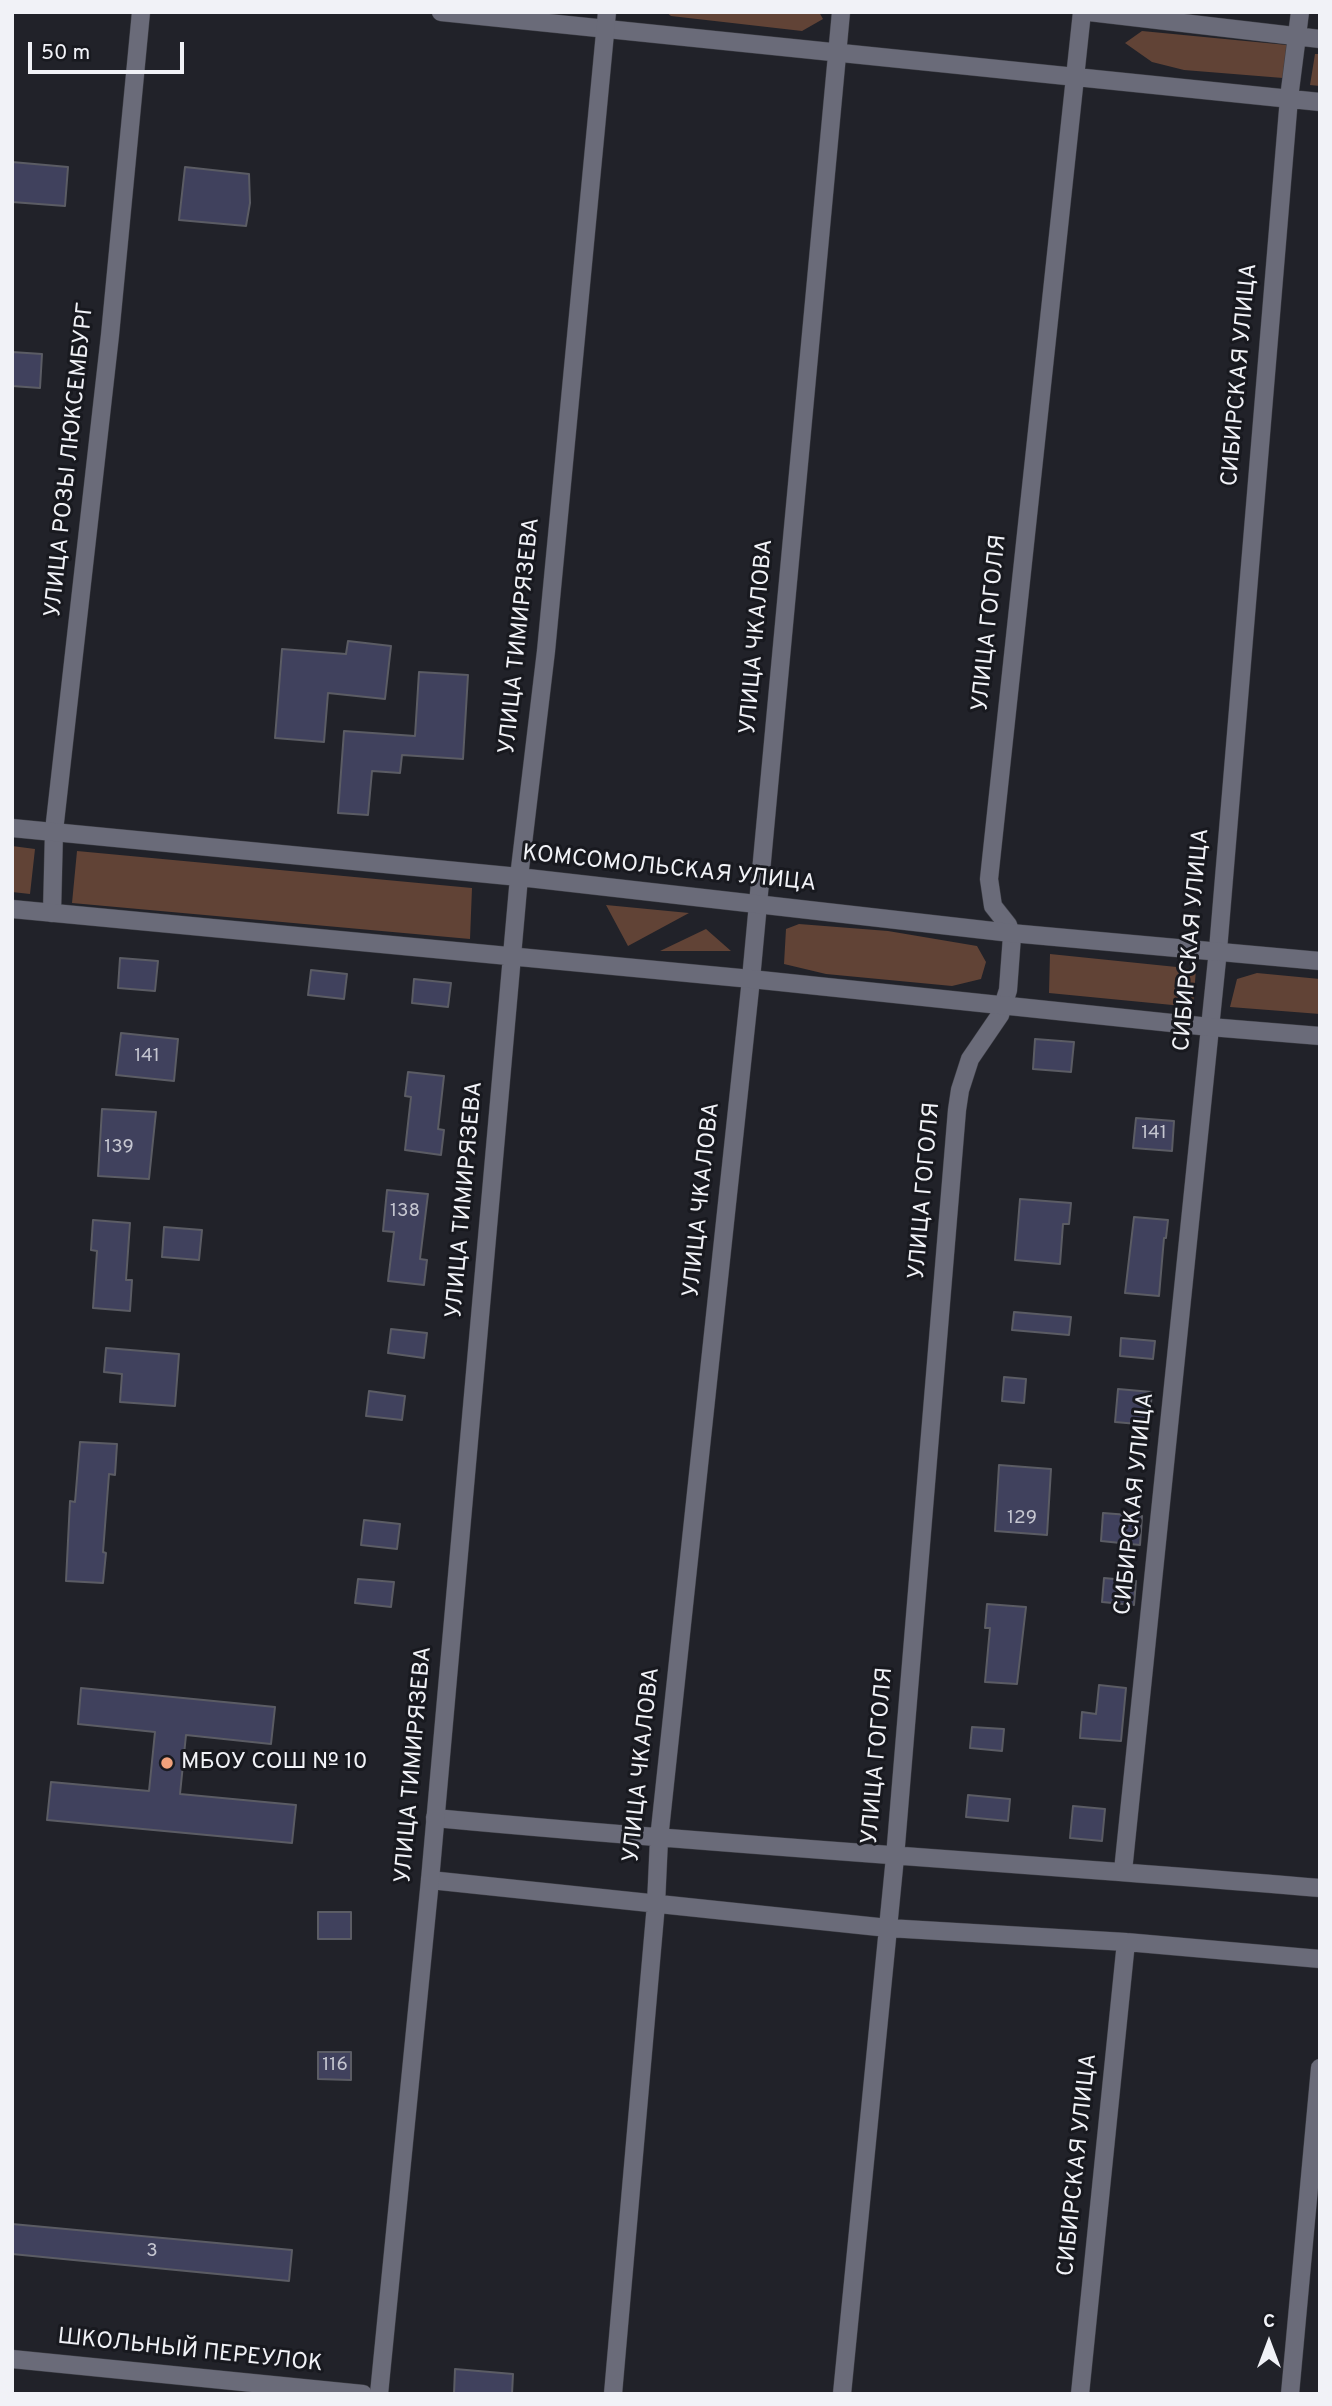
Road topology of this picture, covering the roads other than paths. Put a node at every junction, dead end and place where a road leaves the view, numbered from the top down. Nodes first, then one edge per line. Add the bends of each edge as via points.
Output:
1 (141, 12) edge
2 (441, 12) edge
3 (841, 12) edge
4 (1082, 12) edge
5 (1089, 12) edge
6 (1300, 12) edge
7 (606, 21) edge
8 (1297, 36) junction
9 (1320, 39) edge
10 (836, 54) junction
11 (1074, 75) junction
12 (1289, 98) junction
13 (1320, 102) edge
14 (12, 828) edge
15 (54, 831) junction
16 (519, 877) junction
17 (758, 905) junction
18 (12, 909) edge
19 (52, 913) junction
20 (1011, 933) junction
21 (1219, 950) junction
22 (512, 957) junction
23 (1320, 961) edge
24 (751, 979) junction
25 (1004, 1006) junction
26 (1210, 1027) junction
27 (1320, 1036) edge
28 (435, 1818) junction
29 (659, 1839) junction
30 (895, 1857) junction
31 (1123, 1871) junction
32 (430, 1880) junction
33 (1320, 1888) edge
34 (656, 1904) junction
35 (888, 1928) junction
36 (1126, 1942) junction
37 (1320, 1959) edge
38 (1320, 2068) edge
39 (12, 2359) edge
40 (363, 2394) edge
41 (379, 2394) edge
42 (613, 2394) edge
43 (842, 2394) edge
44 (1080, 2394) edge
45 (1290, 2394) edge

1 - 15 street, УЛИЦА РОЗЫ ЛЮКСЕМБУРГ
2 - 7 street
3 - 10 street, УЛИЦА ЧКАЛОВА
4 - 11 street, УЛИЦА ГОГОЛЯ
5 - 8 street
6 - 8 street, СИБИРСКАЯ УЛИЦА
7 - 10 street
7 - 16 street, УЛИЦА ТИМИРЯЗЕВА via 546,652
8 - 9 street
8 - 12 street, СИБИРСКАЯ УЛИЦА
10 - 11 street
10 - 17 street, УЛИЦА ЧКАЛОВА
11 - 12 street
11 - 20 street, УЛИЦА ГОГОЛЯ via 989,879 993,906
12 - 13 street
12 - 21 street, СИБИРСКАЯ УЛИЦА
14 - 15 street, КОМСОМОЛЬСКАЯ УЛИЦА
15 - 16 street, КОМСОМОЛЬСКАЯ УЛИЦА
15 - 19 street, УЛИЦА РОЗЫ ЛЮКСЕМБУРГ
16 - 17 street, КОМСОМОЛЬСКАЯ УЛИЦА
16 - 22 street, УЛИЦА ТИМИРЯЗЕВА
17 - 20 street, КОМСОМОЛЬСКАЯ УЛИЦА
17 - 24 street, УЛИЦА ЧКАЛОВА
18 - 19 street
19 - 22 street
20 - 21 street, КОМСОМОЛЬСКАЯ УЛИЦА
20 - 25 street, УЛИЦА ГОГОЛЯ
21 - 23 street, КОМСОМОЛЬСКАЯ УЛИЦА
21 - 26 street, СИБИРСКАЯ УЛИЦА
22 - 24 street
22 - 28 street, УЛИЦА ТИМИРЯЗЕВА
24 - 25 street
24 - 29 street, УЛИЦА ЧКАЛОВА
25 - 26 street
25 - 30 street, УЛИЦА ГОГОЛЯ via 970,1059 957,1110
26 - 27 street
26 - 31 street, СИБИРСКАЯ УЛИЦА
28 - 29 street
28 - 32 street, УЛИЦА ТИМИРЯЗЕВА
29 - 30 street
29 - 34 street, УЛИЦА ЧКАЛОВА
30 - 31 street
30 - 35 street, УЛИЦА ГОГОЛЯ
31 - 33 street
32 - 34 street
32 - 41 street, УЛИЦА ТИМИРЯЗЕВА
34 - 35 street
34 - 42 street, УЛИЦА ЧКАЛОВА
35 - 36 street
35 - 43 street, УЛИЦА ГОГОЛЯ
36 - 37 street
36 - 44 street, СИБИРСКАЯ УЛИЦА
38 - 45 street
39 - 40 street, ШКОЛЬНЫЙ ПЕРЕУЛОК

